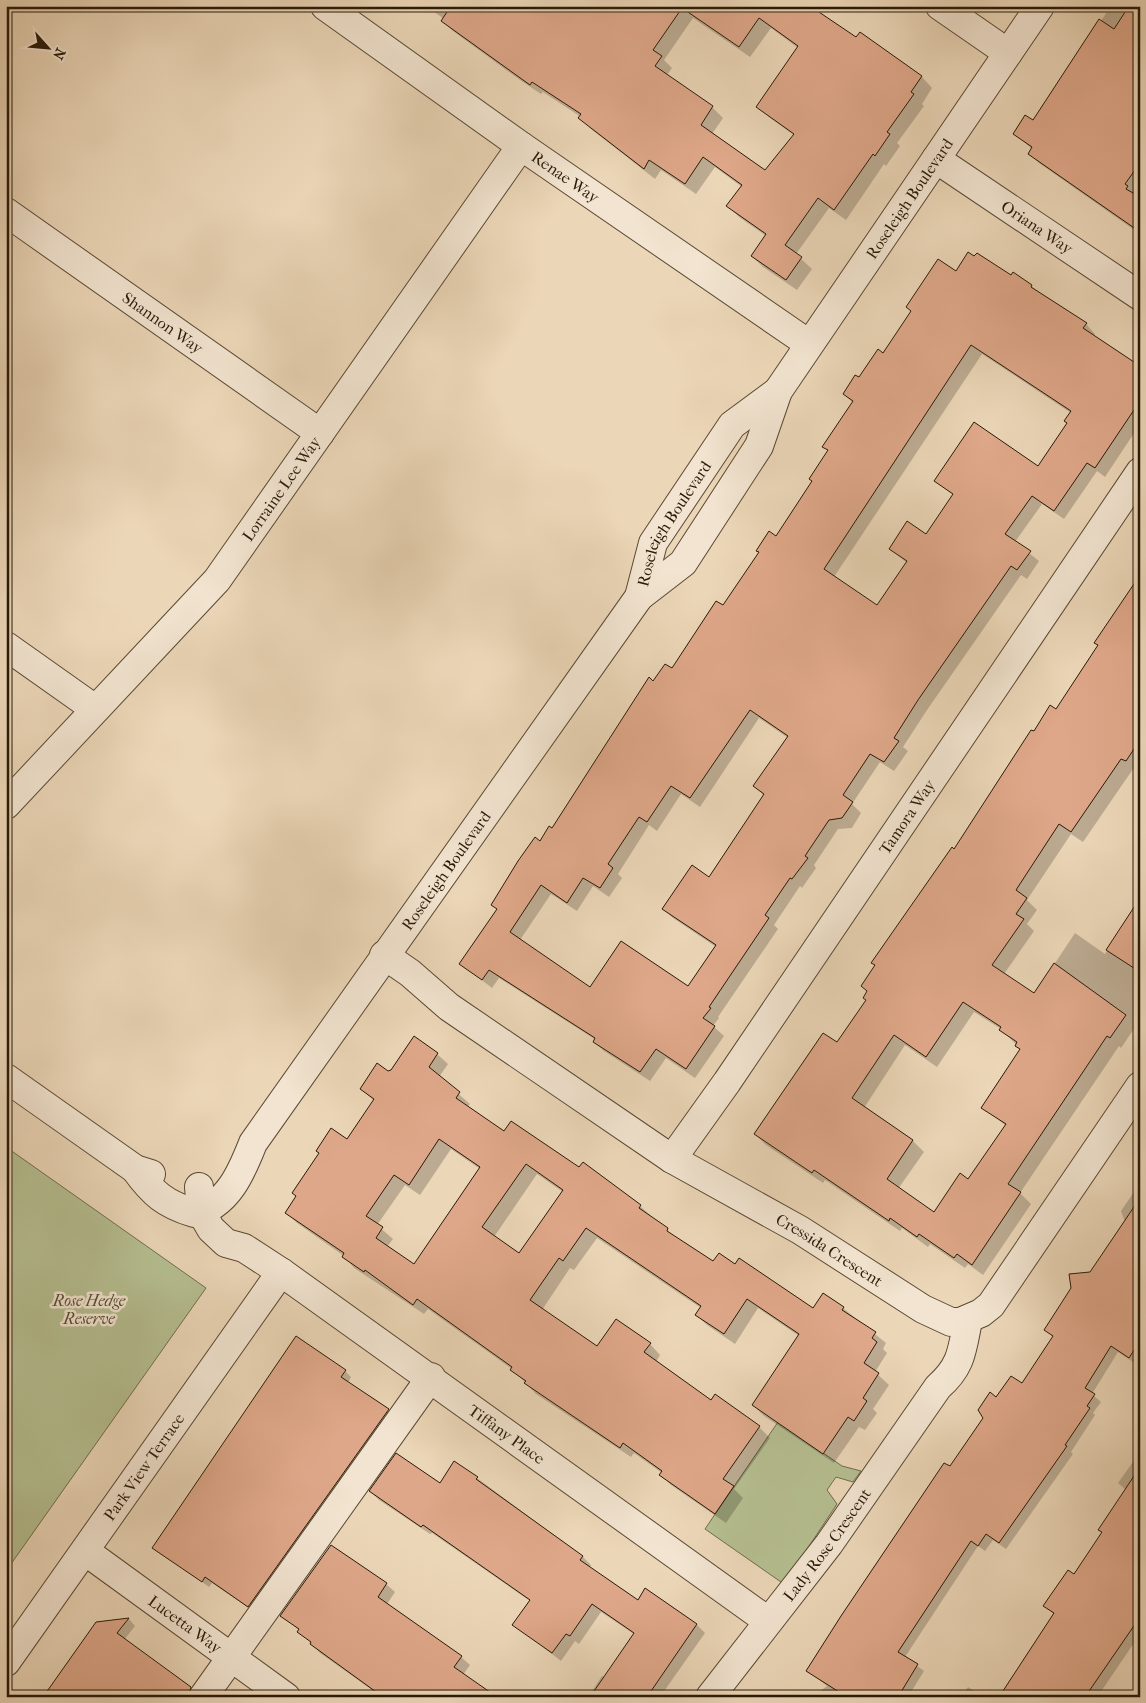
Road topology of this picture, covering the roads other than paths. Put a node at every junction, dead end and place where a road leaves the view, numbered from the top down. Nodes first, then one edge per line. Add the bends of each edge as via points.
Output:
1 (324, 6) edge
2 (940, 6) edge
3 (1040, 6) edge
4 (1008, 53) junction
5 (521, 146) junction
6 (936, 159) junction
7 (6, 212) edge
8 (1140, 296) edge
9 (809, 344) junction
10 (778, 391) junction
11 (320, 433) junction
12 (1140, 472) edge
13 (639, 597) junction
14 (6, 646) edge
15 (95, 709) junction
16 (6, 805) edge
17 (380, 962) junction
18 (6, 1078) edge
19 (1140, 1086) edge
20 (672, 1159) junction
21 (205, 1201) junction
22 (281, 1272) junction
23 (959, 1321) junction
24 (431, 1377) junction
25 (85, 1551) junction
26 (768, 1621) junction
27 (230, 1658) junction
28 (6, 1662) edge
29 (203, 1697) edge
30 (286, 1697) edge
31 (710, 1697) edge

1 - 5 street, Renae Way
2 - 4 street
3 - 4 street, Roseleigh Boulevard
4 - 6 street, Roseleigh Boulevard
5 - 9 street, Renae Way
5 - 11 street, Lorraine Lee Way
6 - 8 street, Oriana Way
6 - 9 street, Roseleigh Boulevard
7 - 11 street, Shannon Way
9 - 10 street, Roseleigh Boulevard
10 - 13 street, Roseleigh Boulevard via 759,446 683,563
10 - 13 street, Roseleigh Boulevard via 732,425 653,543
11 - 15 street, Lorraine Lee Way via 217,580
12 - 20 street, Tamora Way
13 - 17 street, Roseleigh Boulevard
14 - 15 street
15 - 16 street, Lorraine Lee Way
17 - 20 street, Cressida Crescent via 410,973 449,1007
17 - 21 street, Roseleigh Boulevard via 253,1143 225,1165 214,1179
18 - 21 street via 135,1169 189,1189
19 - 23 street via 995,1299 981,1313
20 - 23 street, Cressida Crescent via 800,1230 923,1310
21 - 22 street, Tiffany Place via 244,1248
22 - 24 street, Tiffany Place
22 - 25 street, Park View Terrace
23 - 26 street, Lady Rose Crescent via 958,1365 952,1375 938,1387 829,1544
24 - 26 street, Tiffany Place
24 - 27 street
25 - 27 street, Lucetta Way
25 - 28 street, Park View Terrace
26 - 31 street, Lady Rose Crescent
27 - 29 street
27 - 30 street, Lucetta Way

